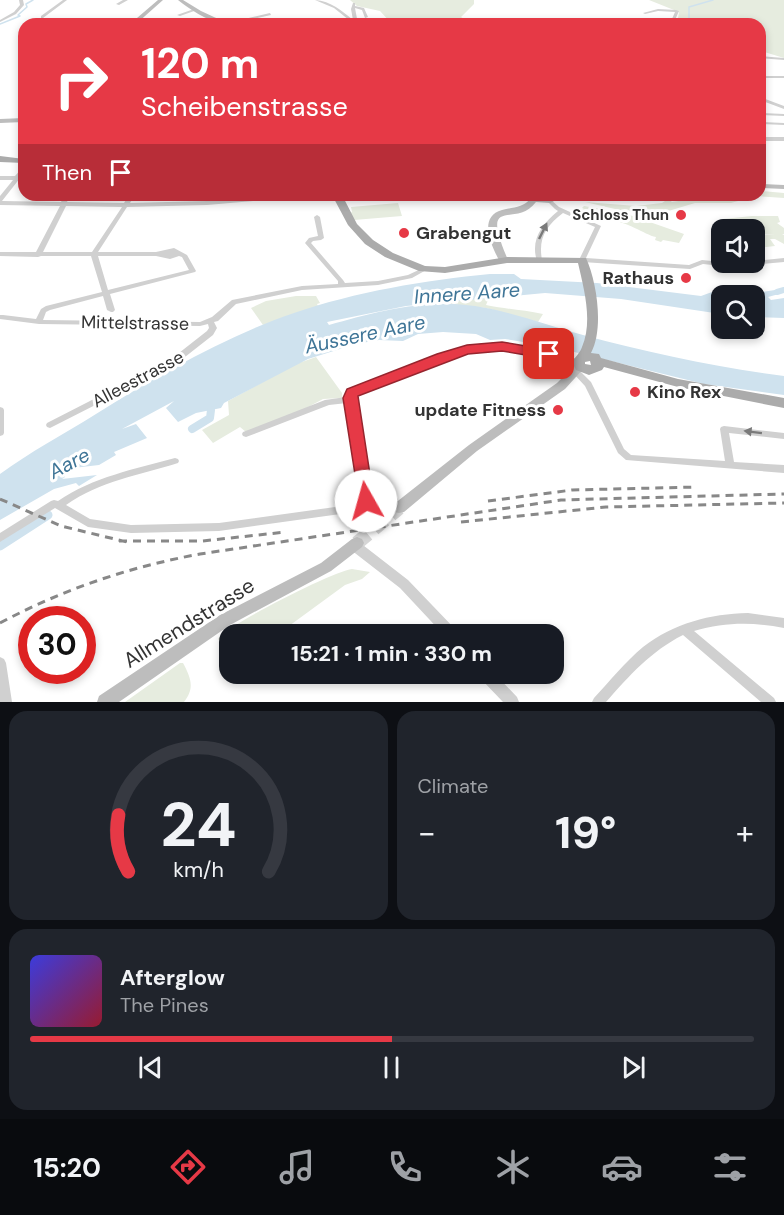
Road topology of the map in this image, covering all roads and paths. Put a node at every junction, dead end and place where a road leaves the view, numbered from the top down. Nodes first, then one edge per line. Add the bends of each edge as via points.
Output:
1 (21, 0) edge
2 (65, 0) edge
3 (126, 0) edge
4 (161, 0) edge
5 (180, 0) edge
6 (317, 0) edge
7 (118, 4) dead end
8 (195, 10) junction
9 (645, 13) dead end
10 (270, 14) dead end
11 (178, 15) dead end
12 (42, 17) dead end
13 (366, 17) dead end
14 (140, 18) edge
15 (212, 18) edge
16 (252, 18) edge
17 (349, 18) edge
18 (355, 18) edge
19 (674, 18) edge
20 (0, 21) edge
21 (766, 58) edge
22 (784, 59) edge
23 (766, 77) edge
24 (784, 77) edge
25 (766, 100) edge
26 (766, 103) edge
27 (772, 103) junction
28 (784, 108) edge
29 (766, 114) edge
30 (784, 115) edge
31 (18, 120) edge
32 (0, 121) edge
33 (766, 123) edge
34 (784, 124) edge
35 (766, 138) edge
36 (784, 139) edge
37 (3, 159) edge
38 (18, 162) edge
39 (0, 178) edge
40 (17, 178) joint
41 (766, 186) edge
42 (784, 186) edge
43 (128, 201) edge
44 (238, 201) edge
45 (340, 201) edge
46 (532, 201) edge
47 (555, 201) edge
48 (0, 202) edge
49 (63, 203) junction
50 (125, 205) junction
51 (563, 210) junction
52 (317, 218) dead end
53 (0, 254) edge
54 (94, 254) junction
55 (38, 255) junction
56 (505, 260) junction
57 (539, 260) junction
58 (582, 260) junction
59 (784, 260) edge
60 (425, 269) junction
61 (342, 286) junction
62 (105, 293) junction
63 (111, 310) dead end
64 (1, 315) edge
65 (39, 322) junction
66 (211, 322) junction
67 (587, 364) junction
68 (351, 400) junction
69 (784, 403) edge
70 (0, 410) edge
71 (50, 425) dead end
72 (0, 432) edge
73 (246, 434) dead end
74 (784, 436) edge
75 (175, 461) dead end
76 (730, 465) junction
77 (784, 469) edge
78 (59, 505) junction
79 (399, 508) tunnel mouth
80 (0, 538) edge
81 (356, 545) joint
82 (784, 623) edge
83 (442, 624) edge
84 (684, 629) junction
85 (0, 663) edge
86 (495, 684) edge
87 (6, 702) edge
88 (105, 702) edge
89 (512, 702) edge
90 (598, 702) edge
91 (770, 702) edge

1 - 20 street via 21,8
2 - 12 street
3 - 7 street
4 - 14 main road
5 - 8 main road
6 - 17 street
8 - 11 street
8 - 15 main road
9 - 19 street via 678,12
10 - 16 street
13 - 18 street via 363,9 354,5
21 - 22 street
23 - 24 street
25 - 27 street
26 - 27 street
27 - 28 street
29 - 30 street
31 - 32 main road
33 - 34 street
35 - 36 street
37 - 38 main road
39 - 40 street
40 - 48 street
41 - 42 main road
43 - 50 street
44 - 50 street
45 - 60 main road via 353,225 369,242 389,255
46 - 56 main road via 498,220 495,229
47 - 51 street
48 - 49 street
49 - 50 street
49 - 55 street
50 - 54 street
57 -> 51 street via 540,235 548,221
51 - 58 street via 598,226
52 - 61 street via 321,238 308,243
53 - 55 street
54 - 55 street
54 - 62 street
54 - 62 street via 179,254 185,256 193,271
56 - 57 main road
56 - 60 main road via 452,270
57 - 58 main road
58 - 59 street via 690,267 702,262 731,265
58 - 67 main road via 594,323
60 - 61 street, Mittelstrasse via 410,277
61 - 66 street, Mittelstrasse via 310,287 231,303
62 - 63 street
62 - 65 street via 46,309
64 - 65 street, Mittelstrasse
65 - 66 street, Mittelstrasse
66 - 71 street, Alleestrasse via 210,333 181,357
67 - 68 street via 512,347 467,350 355,392
67 - 69 main road
67 - 76 street via 588,384 628,458
67 - 79 main road
68 - 73 street via 328,402
68 - 78 street via 366,498 359,508 219,527 131,529 88,523
70 - 72 street
74 -> 76 street via 724,429
75 - 78 street via 102,482
76 - 77 street
78 - 80 street via 49,506
81 - 83 street via 404,584
81 - 88 main road, Allmendstrasse via 326,567 219,624
82 - 84 street via 730,618
84 - 90 street via 648,650
84 - 91 street
85 - 87 street
86 - 89 street

